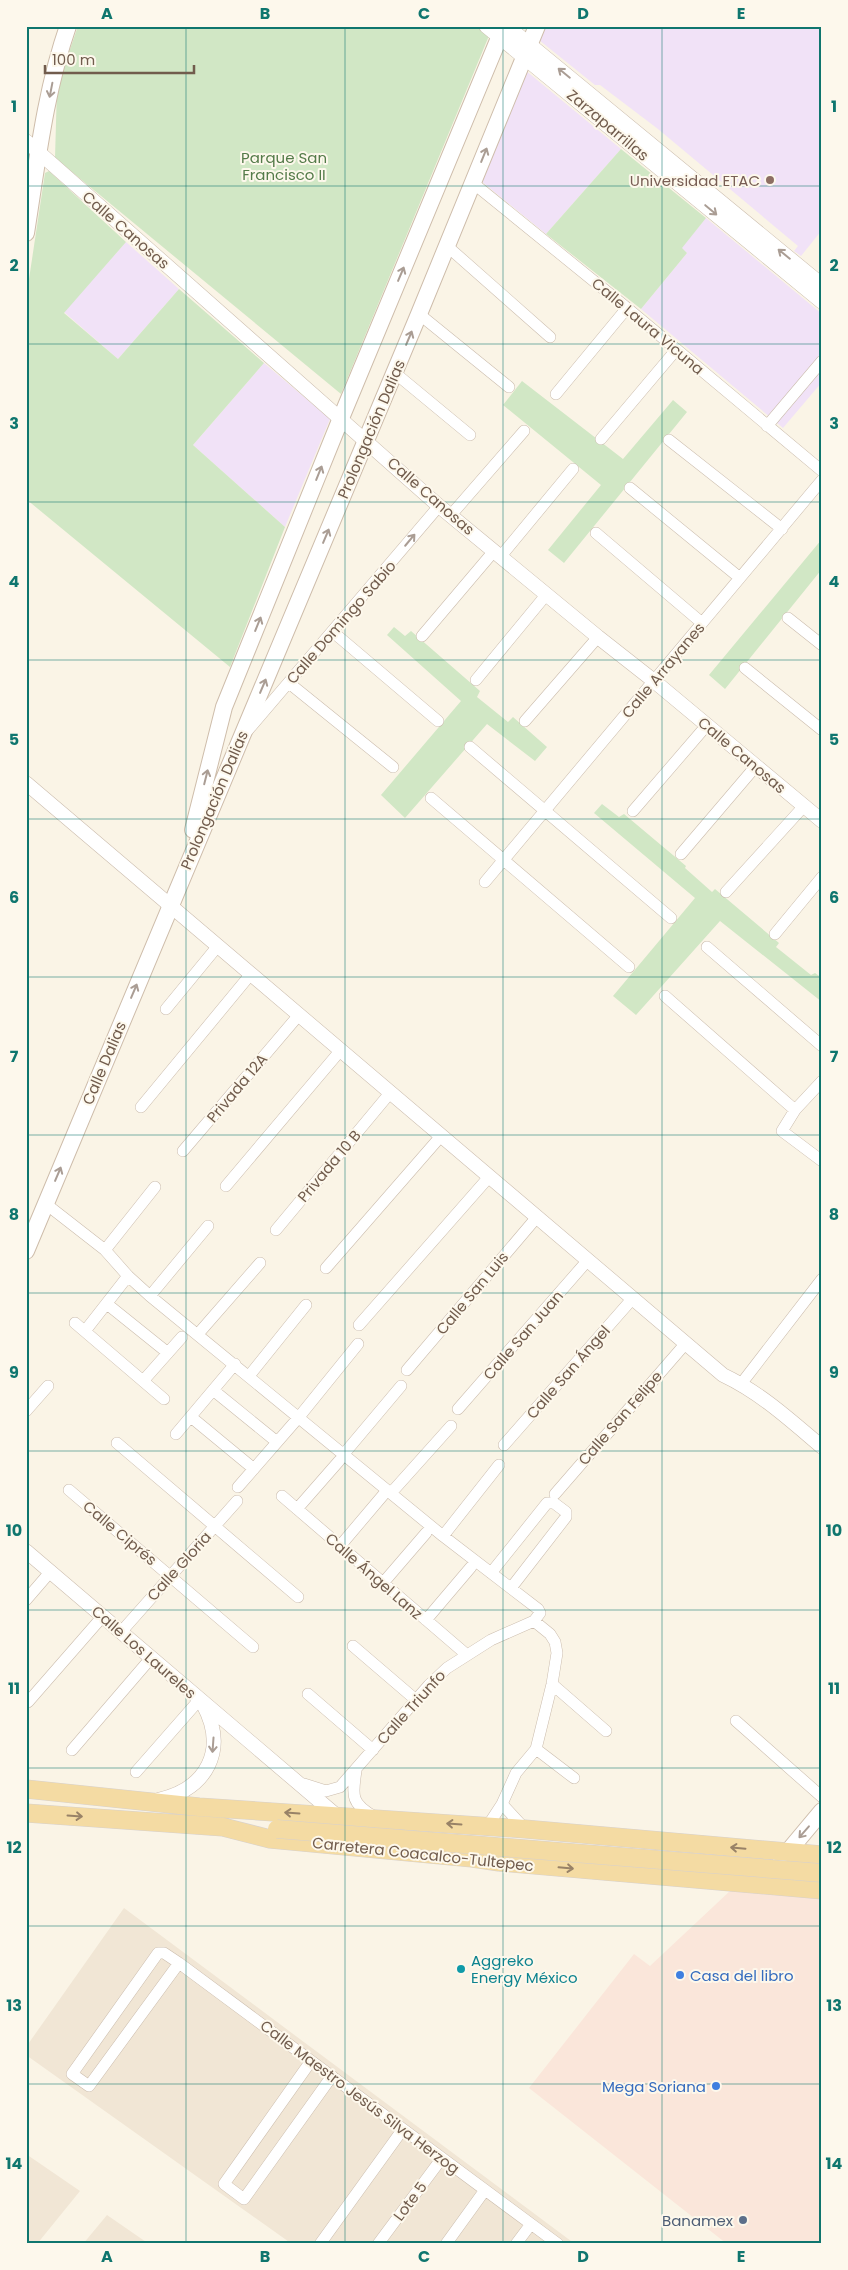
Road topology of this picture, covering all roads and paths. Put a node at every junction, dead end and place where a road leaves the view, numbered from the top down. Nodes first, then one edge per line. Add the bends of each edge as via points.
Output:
1 (68, 26) edge
2 (486, 26) edge
3 (537, 26) edge
4 (504, 30) edge
5 (527, 51) junction
6 (26, 141) edge
7 (39, 153) junction
8 (473, 183) junction
9 (26, 233) edge
10 (447, 246) junction
11 (822, 285) edge
12 (822, 302) edge
13 (627, 308) junction
14 (419, 314) junction
15 (550, 337) dead end
16 (676, 350) junction
17 (822, 361) edge
18 (395, 373) junction
19 (509, 387) dead end
20 (556, 394) dead end
21 (341, 418) junction
22 (767, 426) junction
23 (524, 431) dead end
24 (470, 435) dead end
25 (601, 439) dead end
26 (366, 440) junction
27 (669, 440) dead end
28 (573, 469) dead end
29 (822, 471) edge
30 (822, 480) edge
31 (630, 488) dead end
32 (439, 506) junction
33 (451, 515) junction
34 (782, 529) junction
35 (596, 533) dead end
36 (498, 553) junction
37 (740, 578) junction
38 (546, 595) junction
39 (788, 618) dead end
40 (702, 623) junction
41 (333, 632) junction
42 (422, 636) dead end
43 (598, 637) junction
44 (822, 645) edge
45 (745, 668) dead end
46 (476, 680) dead end
47 (654, 681) junction
48 (288, 683) junction
49 (438, 721) dead end
50 (525, 721) dead end
51 (707, 725) junction
52 (822, 730) edge
53 (242, 737) junction
54 (470, 747) dead end
55 (756, 766) junction
56 (393, 768) dead end
57 (26, 783) edge
58 (431, 798) dead end
59 (804, 806) junction
60 (545, 810) junction
61 (633, 811) dead end
62 (822, 821) edge
63 (681, 854) dead end
64 (503, 859) junction
65 (182, 876) junction
66 (822, 878) edge
67 (485, 882) dead end
68 (726, 892) dead end
69 (169, 907) junction
70 (671, 918) dead end
71 (775, 934) dead end
72 (216, 947) junction
73 (708, 948) dead end
74 (629, 967) dead end
75 (250, 975) junction
76 (665, 996) dead end
77 (166, 1009) dead end
78 (294, 1020) junction
79 (822, 1046) edge
80 (340, 1051) junction
81 (822, 1081) edge
82 (386, 1098) junction
83 (141, 1107) dead end
84 (795, 1110) junction
85 (441, 1136) junction
86 (183, 1151) dead end
87 (822, 1161) edge
88 (489, 1176) junction
89 (226, 1186) dead end
90 (155, 1187) dead end
91 (46, 1204) junction
92 (537, 1217) junction
93 (208, 1226) dead end
94 (276, 1230) dead end
95 (106, 1250) junction
96 (26, 1251) edge
97 (588, 1260) junction
98 (260, 1263) dead end
99 (326, 1268) dead end
100 (128, 1276) junction
101 (822, 1279) edge
102 (150, 1296) junction
103 (633, 1298) junction
104 (107, 1304) junction
105 (306, 1305) dead end
106 (75, 1323) dead end
107 (359, 1325) dead end
108 (84, 1332) junction
109 (198, 1334) junction
110 (182, 1337) dead end
111 (686, 1343) junction
112 (358, 1344) dead end
113 (168, 1352) junction
114 (235, 1364) junction
115 (407, 1370) dead end
116 (249, 1376) junction
117 (143, 1381) junction
118 (742, 1384) junction
119 (48, 1386) dead end
120 (401, 1386) dead end
121 (213, 1390) junction
122 (164, 1399) dead end
123 (458, 1409) dead end
124 (26, 1411) edge
125 (191, 1417) junction
126 (299, 1417) junction
127 (451, 1426) dead end
128 (176, 1434) dead end
129 (277, 1442) junction
130 (117, 1443) dead end
131 (504, 1445) dead end
132 (822, 1447) edge
133 (341, 1458) junction
134 (499, 1465) dead end
135 (254, 1469) junction
136 (238, 1487) dead end
137 (69, 1490) dead end
138 (388, 1494) junction
139 (555, 1494) dead end
140 (282, 1496) dead end
141 (237, 1501) dead end
142 (297, 1509) junction
143 (215, 1526) junction
144 (426, 1533) dead end
145 (443, 1536) junction
146 (340, 1546) junction
147 (26, 1551) edge
148 (471, 1567) dead end
149 (50, 1572) junction
150 (491, 1572) junction
151 (170, 1576) junction
152 (383, 1583) junction
153 (511, 1588) junction
154 (298, 1597) dead end
155 (26, 1600) edge
156 (102, 1616) junction
157 (426, 1620) junction
158 (534, 1621) junction
159 (121, 1632) junction
160 (353, 1646) dead end
161 (253, 1647) dead end
162 (467, 1655) junction
163 (152, 1658) junction
164 (552, 1684) junction
165 (308, 1694) dead end
166 (200, 1699) junction
167 (416, 1700) junction
168 (28, 1702) dead end
169 (736, 1721) dead end
170 (606, 1731) dead end
171 (536, 1749) junction
172 (72, 1750) dead end
173 (373, 1750) junction
174 (356, 1769) junction
175 (136, 1772) dead end
176 (574, 1778) dead end
177 (297, 1782) junction
178 (26, 1789) edge
179 (822, 1797) edge
180 (151, 1802) junction
181 (502, 1804) junction
182 (199, 1807) junction
183 (822, 1811) edge
184 (26, 1813) edge
185 (337, 1816) junction
186 (379, 1819) junction
187 (487, 1827) junction
188 (525, 1829) junction
189 (767, 1850) junction
190 (786, 1852) junction
191 (822, 1855) edge
192 (472, 1858) junction
193 (822, 1873) edge
194 (822, 1878) edge
195 (758, 1884) junction
196 (786, 1887) junction
197 (822, 1890) edge
198 (179, 1963) junction
199 (311, 2061) junction
200 (332, 2076) junction
201 (404, 2130) junction
202 (442, 2158) junction
203 (485, 2190) junction
204 (531, 2224) junction
205 (320, 2244) edge
206 (378, 2244) edge
207 (446, 2244) edge
208 (516, 2244) edge
209 (558, 2244) edge

1 -> 7 main road via 59,52
2 - 4 street, Zarzaparrillas
3 - 5 main road, Prolongación Dalias
4 - 5 street, Zarzaparrillas
21 -> 4 main road, Prolongación Dalias
8 -> 5 main road, Prolongación Dalias
11 -> 5 street, Zarzaparrillas
5 -> 12 street, Zarzaparrillas
6 - 7 street, Calle Canosas
7 - 9 main road
7 - 21 street, Calle Canosas
8 - 10 main road, Prolongación Dalias
8 - 13 street, Calle Laura Vicuna
10 - 14 main road, Prolongación Dalias
10 - 15 street
13 - 16 street, Calle Laura Vicuna
13 - 20 street
18 -> 14 main road, Prolongación Dalias
14 - 19 street
16 - 22 street, Calle Laura Vicuna
16 - 25 street
17 - 22 street
18 - 24 street
18 - 26 main road, Prolongación Dalias
21 - 26 street, Calle Canosas
65 -> 21 main road, Prolongación Dalias via 224,707
22 - 29 street, Calle Laura Vicuna
23 - 33 street
26 - 32 street, Calle Canosas
53 -> 26 main road, Prolongación Dalias
27 - 34 street
28 - 36 street
30 - 34 street, Calle Arrayanes
31 - 37 street
32 - 33 street, Calle Canosas
41 -> 32 street, Calle Domingo Sabio
33 - 36 street, Calle Canosas
34 - 37 street, Calle Arrayanes
35 - 40 street
36 - 38 street, Calle Canosas
36 - 42 street
37 - 40 street, Calle Arrayanes
38 - 43 street, Calle Canosas
38 - 46 street
39 - 44 street
40 - 47 street, Calle Arrayanes
41 - 48 street, Calle Domingo Sabio
41 - 49 street
43 - 47 street, Calle Canosas
43 - 50 street
45 - 52 street
47 - 51 street, Calle Canosas
47 - 60 street, Calle Arrayanes
48 - 53 street, Calle Domingo Sabio
48 - 56 street
51 - 55 street, Calle Canosas
51 - 61 street
53 - 65 main road, Prolongación Dalias
54 - 60 street
55 - 59 street, Calle Canosas
55 - 63 street
57 - 69 street
58 - 64 street
59 - 62 street, Calle Canosas
59 - 68 street
60 - 64 street, Calle Arrayanes
60 - 70 street
64 - 67 street, Calle Arrayanes
64 - 74 street
65 - 69 main road, Calle Dalias
66 - 71 street
69 - 72 street
91 -> 69 main road, Calle Dalias
72 - 75 street
72 - 77 street
73 - 79 street
75 - 78 street
75 - 83 street
76 - 84 street
78 - 80 street
78 - 86 street, Privada 12A
80 - 82 street
80 - 89 street
81 - 84 street
82 - 85 street
82 - 94 street, Privada 10 B
84 - 87 street via 782,1130
85 - 88 street
85 - 99 street
88 - 92 street
88 - 107 street
90 - 95 street
91 - 95 street
91 - 96 main road, Calle Dalias
92 - 97 street
92 - 115 street, Calle San Luis
93 - 102 street
95 - 100 street
97 - 103 street
97 - 123 street, Calle San Juan
98 - 109 street
100 - 102 street
100 - 104 street
101 - 118 street
102 - 109 street
103 - 111 street
103 - 131 street, Calle San Ángel
104 - 108 street
104 - 113 street
105 - 116 street
106 - 108 street
108 - 117 street
109 - 114 street
110 - 113 street
111 - 118 street via 723,1376
111 - 139 street, Calle San Felipe
112 - 126 street
113 - 117 street
114 - 116 street
114 - 121 street
116 - 126 street
117 - 122 street
118 - 132 street
119 - 124 street
120 - 133 street
121 - 125 street
121 - 129 street
125 - 128 street
125 - 135 street
126 - 129 street
126 - 133 street
127 - 138 street
129 - 135 street
130 - 143 street
133 - 138 street
133 - 142 street
134 - 145 street
135 - 136 street
137 - 151 street, Calle Ciprés
138 - 145 street
138 - 146 street
140 - 142 street, Calle Ángel Lanz
141 - 143 street, Calle Gloria
142 - 146 street, Calle Ángel Lanz
143 - 151 street, Calle Gloria
143 - 154 street
144 - 152 street
145 - 150 street
146 - 152 street, Calle Ángel Lanz
147 - 149 street, Calle Los Laureles
148 - 157 street
149 - 155 street
149 - 156 street, Calle Los Laureles
150 - 153 street
150 - 153 street via 547,1503 554,1503 566,1512 566,1518
151 - 159 street, Calle Gloria
151 - 161 street, Calle Ciprés
152 - 157 street, Calle Ángel Lanz
153 - 158 street via 540,1611
156 - 159 street, Calle Los Laureles
156 - 168 street
157 - 162 street, Calle Ángel Lanz
158 - 162 street, Calle Triunfo via 491,1640
158 - 164 street via 555,1642 557,1652
159 - 163 street, Calle Los Laureles
160 - 167 street
162 - 167 street, Calle Triunfo via 447,1668
163 - 166 street, Calle Los Laureles
163 - 172 street
164 - 170 street
164 - 171 street
165 - 173 street
166 - 175 street
166 - 177 street, Calle Triunfo
166 -> 180 street, Calle Los Laureles via 214,1734 213,1753 206,1772 192,1787 176,1796
167 - 173 street, Calle Triunfo
169 - 179 street
171 - 176 street
171 - 181 street via 516,1773
173 - 174 street, Calle Triunfo
174 - 177 street, Calle Triunfo via 347,1781 332,1791
174 - 186 street via 354,1798 358,1806
177 - 185 street, Calle Triunfo
178 - 180 main road, Carretera Coacalco-Tultepec
180 - 182 main road, Carretera Coacalco-Tultepec
181 - 187 street
181 - 188 street
185 -> 182 main road, Carretera Coacalco-Tultepec
182 - 193 main road, bridge via 278,1829
183 -> 190 main road
184 -> 192 main road, Carretera Coacalco-Tultepec via 223,1827 270,1839
185 - 186 main road, Carretera Coacalco-Tultepec
187 -> 186 main road, Carretera Coacalco-Tultepec
187 - 188 main road, Carretera Coacalco-Tultepec
189 -> 188 main road, Carretera Coacalco-Tultepec
189 - 190 main road, Carretera Coacalco-Tultepec
189 - 195 main road via 774,1858 775,1869
190 - 191 main road, Carretera Coacalco-Tultepec
190 - 196 main road via 778,1868 779,1879
192 - 194 main road, bridge via 530,1852
192 -> 195 main road, Carretera Coacalco-Tultepec
195 - 196 main road, Carretera Coacalco-Tultepec
196 - 197 main road, Carretera Coacalco-Tultepec
198 - 198 street, Calle Maestro Jesús Silva Herzog via 89,2086 72,2074 161,1952
198 - 199 street, Calle Maestro Jesús Silva Herzog
199 - 200 street, Calle Maestro Jesús Silva Herzog
199 - 200 street via 224,2184 244,2199
200 - 201 street, Calle Maestro Jesús Silva Herzog
201 - 202 street, Calle Maestro Jesús Silva Herzog
201 - 205 street
202 - 203 street, Calle Maestro Jesús Silva Herzog
202 - 206 street, Lote 5
203 - 204 street, Calle Maestro Jesús Silva Herzog
203 - 207 street
204 - 208 street
204 - 209 street, Calle Maestro Jesús Silva Herzog

